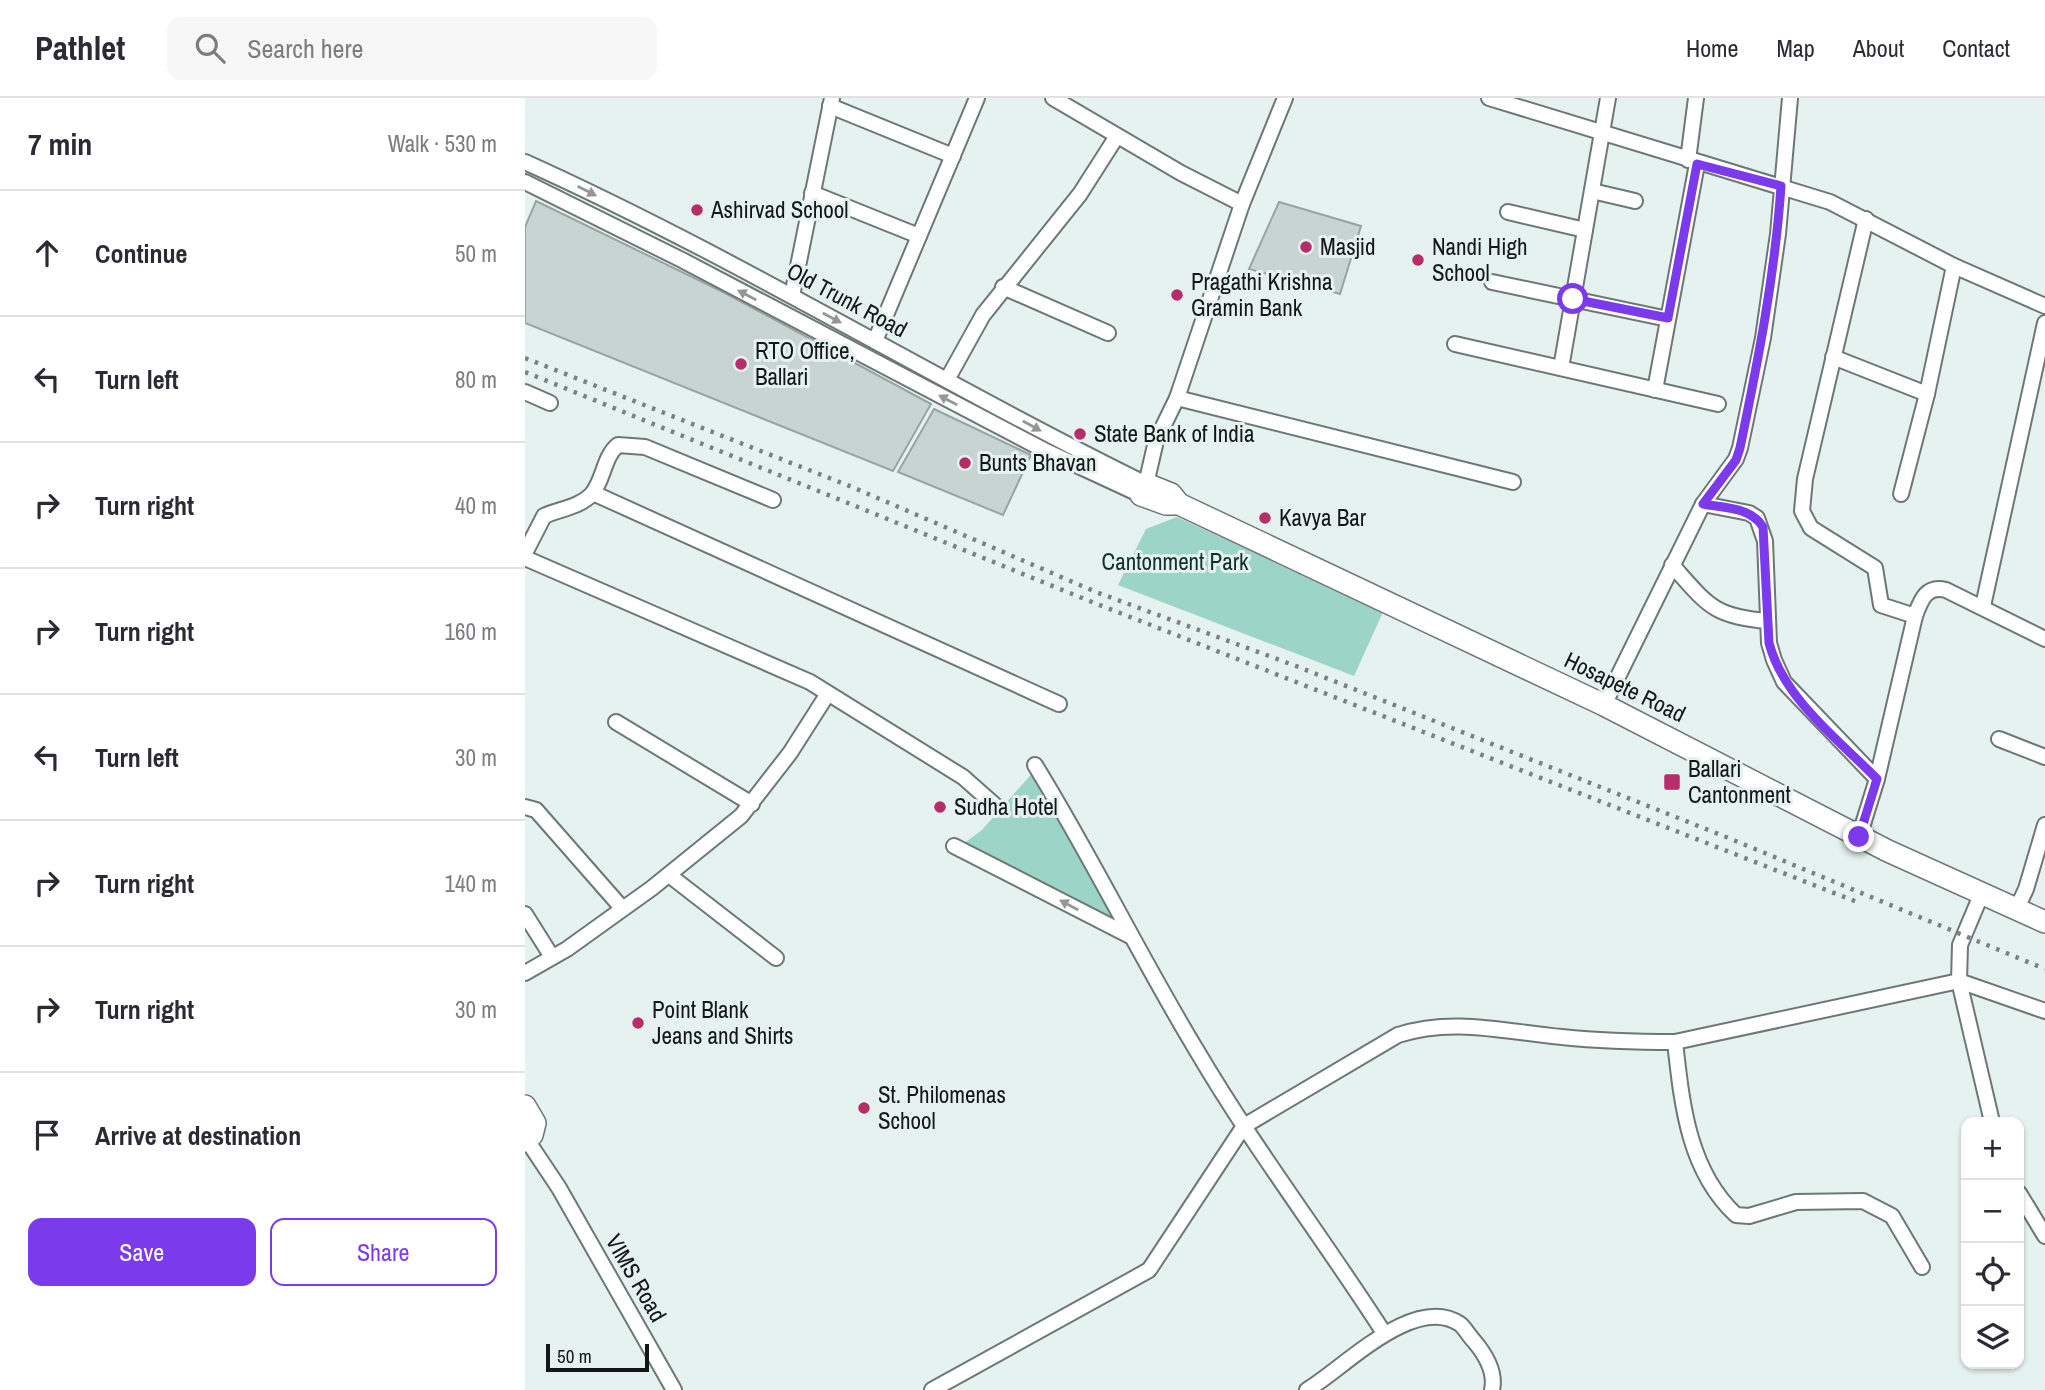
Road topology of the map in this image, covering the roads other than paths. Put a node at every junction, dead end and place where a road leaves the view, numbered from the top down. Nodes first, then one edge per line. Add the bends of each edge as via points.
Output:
1 (977, 98) edge
2 (1053, 98) edge
3 (1285, 98) edge
4 (1489, 98) edge
5 (1608, 98) edge
6 (1696, 98) edge
7 (1790, 98) edge
8 (831, 102) edge
9 (1603, 131) junction
10 (1117, 136) junction
11 (953, 156) junction
12 (525, 162) edge
13 (1693, 162) junction
14 (525, 182) edge
15 (1781, 186) junction
16 (1592, 191) junction
17 (813, 193) junction
18 (1635, 201) dead end
19 (1242, 204) junction
20 (1507, 212) dead end
21 (1866, 219) junction
22 (668, 230) junction
23 (1585, 230) junction
24 (919, 236) junction
25 (657, 248) junction
26 (1954, 266) junction
27 (1492, 282) dead end
28 (1003, 287) junction
29 (792, 296) junction
30 (1573, 299) junction
31 (2045, 306) edge
32 (1668, 318) junction
33 (2045, 323) edge
34 (1108, 333) dead end
35 (875, 341) junction
36 (1455, 344) dead end
37 (1833, 357) junction
38 (1561, 368) junction
39 (948, 378) junction
40 (1655, 390) junction
41 (525, 393) edge
42 (1927, 394) junction
43 (1177, 398) junction
44 (550, 403) dead end
45 (1718, 404) dead end
46 (1513, 482) dead end
47 (1143, 489) junction
48 (593, 493) junction
49 (1901, 494) dead end
50 (773, 500) dead end
51 (1703, 504) junction
52 (525, 556) edge
53 (1672, 565) junction
54 (1983, 606) junction
55 (1915, 616) junction
56 (1768, 621) junction
57 (2045, 639) edge
58 (827, 695) junction
59 (1059, 704) dead end
60 (1604, 705) junction
61 (616, 722) dead end
62 (1999, 739) dead end
63 (2045, 757) edge
64 (1035, 765) dead end
65 (1877, 779) junction
66 (752, 804) junction
67 (525, 807) edge
68 (998, 808) dead end
69 (2045, 825) edge
70 (1859, 837) junction
71 (954, 846) dead end
72 (669, 875) junction
73 (1980, 895) junction
74 (622, 908) junction
75 (2015, 910) junction
76 (525, 914) edge
77 (2045, 922) edge
78 (1130, 936) junction
79 (552, 957) junction
80 (776, 958) dead end
81 (525, 973) edge
82 (1959, 981) junction
83 (2045, 1011) edge
84 (1675, 1042) junction
85 (1991, 1117) edge
86 (527, 1123) edge
87 (1244, 1126) junction
88 (2024, 1201) edge
89 (2045, 1236) edge
90 (1922, 1267) dead end
91 (1384, 1333) junction
92 (674, 1390) edge
93 (932, 1390) edge
94 (1307, 1390) edge
95 (1492, 1390) edge

1 - 11 street
2 - 10 street
3 - 19 street
4 - 9 street
5 - 9 street
6 - 13 street
7 - 15 street
8 - 11 street
8 - 17 street
9 - 13 street
9 - 16 street
10 - 19 street
10 - 28 street via 1072,203
11 - 24 street
12 -> 22 street, Old Trunk Road
13 - 15 street
13 - 32 street
14 - 25 street, Old Trunk Road
15 - 21 street
15 - 51 street via 1763,338 1740,448
16 - 18 street
16 - 23 street
17 - 24 street
17 - 29 street
19 - 43 street
20 - 23 street
21 - 26 street
21 - 37 street
22 - 25 street
22 - 29 street, Old Trunk Road
23 - 30 street
24 - 35 street
47 -> 25 street, Old Trunk Road via 1044,450
26 - 31 street
26 - 42 street
27 - 30 street
28 - 34 street
28 - 39 street
29 -> 35 street, Old Trunk Road
30 - 32 street
30 - 38 street
32 - 40 street
33 - 54 street
35 - 39 street, Old Trunk Road
36 - 38 street
37 - 42 street
37 - 55 street via 1802,511 1811,528 1875,568 1881,605
38 - 40 street
39 -> 47 street, Old Trunk Road
40 - 45 street
41 - 44 street
42 - 49 street
43 - 46 street
43 - 47 street via 1159,434
47 - 60 highway, Hosapete Road via 1166,504 1179,503
48 - 50 street via 612,450 631,444
48 - 52 street via 544,516
48 - 59 street
51 - 53 street
51 - 56 street via 1749,513 1763,527
52 - 58 street via 728,644 810,682
53 - 56 street via 1722,614
53 - 60 street
54 - 55 street via 1939,588 1924,595
54 - 57 street
55 - 65 street
56 - 65 street via 1769,643 1784,681
58 - 66 street
58 - 68 street via 963,776
60 - 70 highway, Hosapete Road
61 - 66 street
62 - 63 street
64 - 78 street via 1080,838
65 - 70 street
66 - 72 street
67 - 74 street via 536,810
69 - 75 street
70 - 73 highway, Hosapete Road
78 -> 71 street
72 - 74 street
72 - 80 street
73 - 75 highway, Hosapete Road
73 - 82 street via 1960,945
74 - 79 street
75 - 77 highway, Hosapete Road
76 - 79 street
78 - 87 street
79 - 81 street
82 - 83 street
82 - 84 street
82 - 85 street
84 - 87 street via 1561,1037 1469,1025 1420,1028 1398,1035
84 - 90 street via 1685,1122 1708,1182 1730,1210 1749,1216 1796,1202 1863,1201 1892,1216
86 - 92 street, VIMS Road
87 - 91 street
87 - 93 street via 1149,1270
88 - 89 street
91 - 94 street
91 - 95 street via 1431,1319 1461,1325 1490,1367

